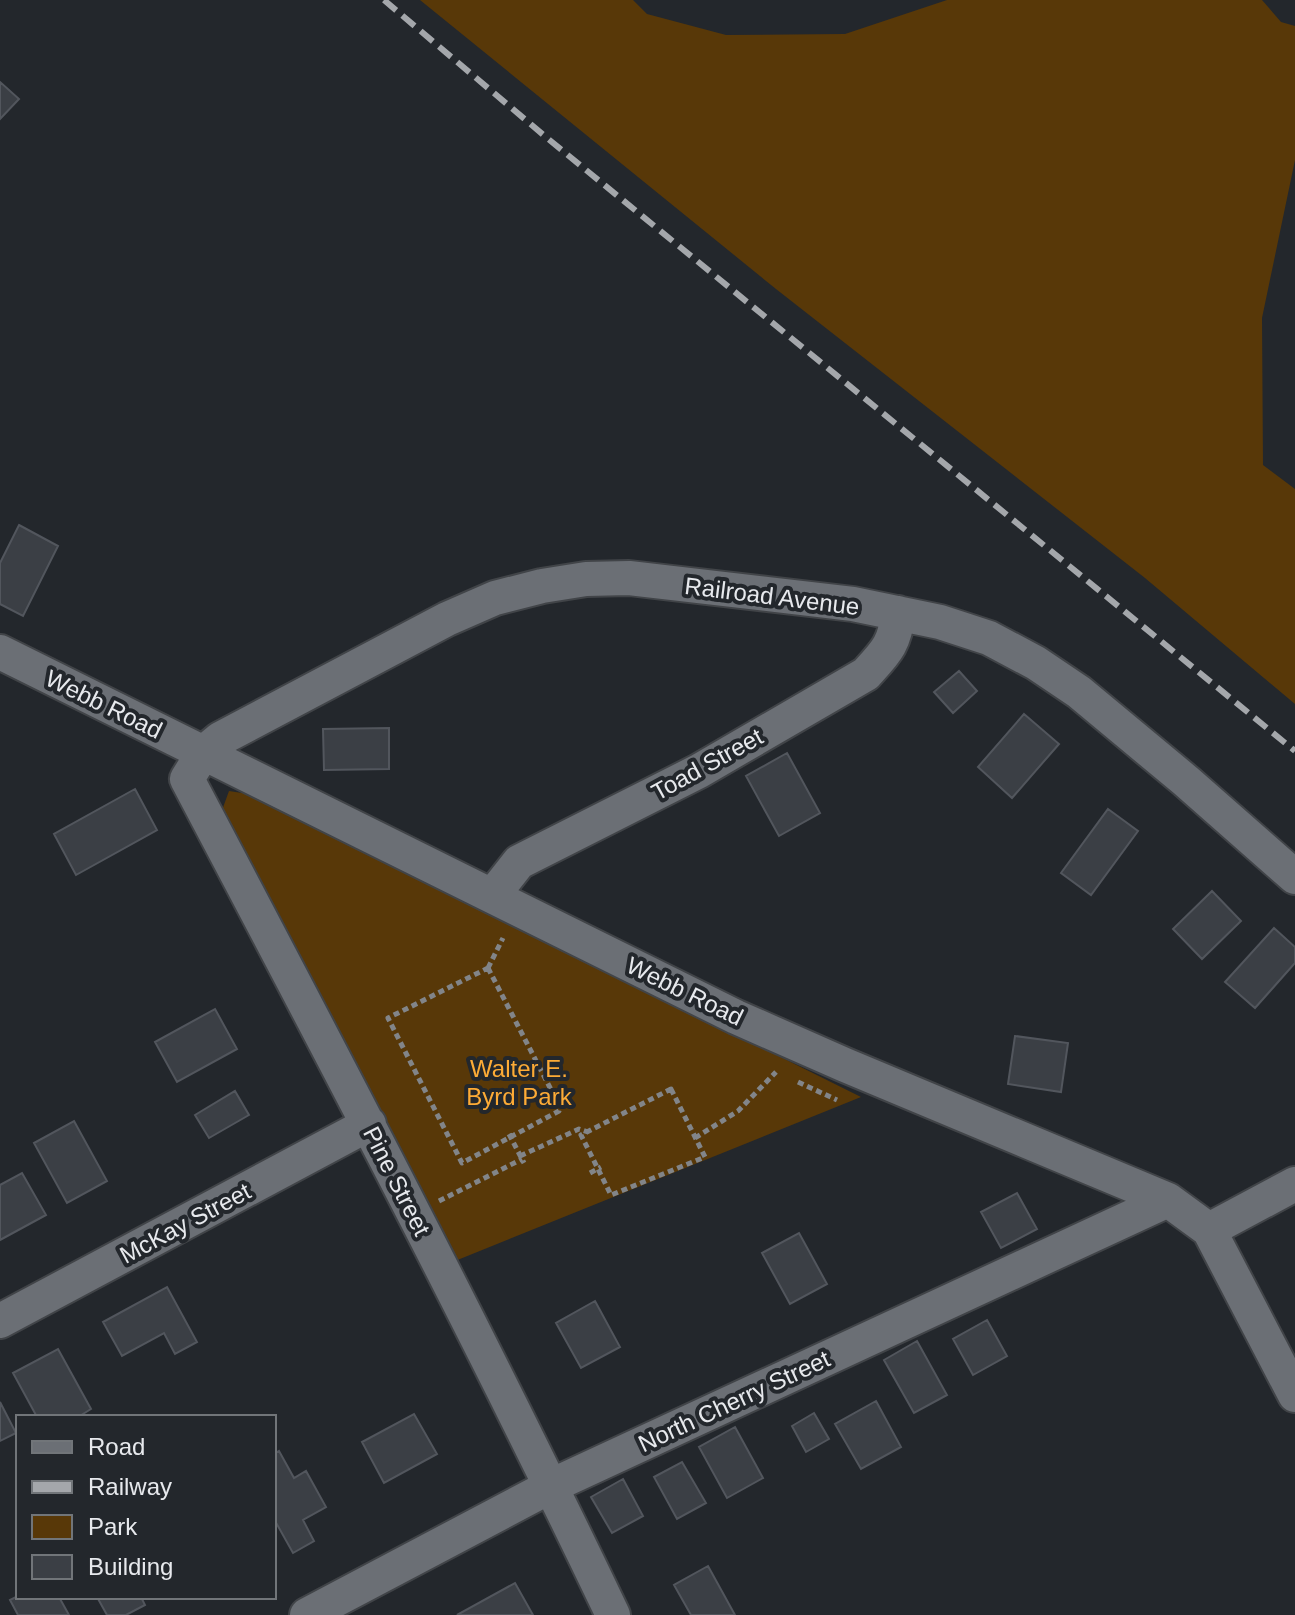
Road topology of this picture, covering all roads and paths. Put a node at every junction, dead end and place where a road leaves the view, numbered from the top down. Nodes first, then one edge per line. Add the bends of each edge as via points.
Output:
1 (898, 613) junction
2 (0, 652) edge
3 (203, 753) junction
4 (1295, 877) edge
5 (493, 895) junction
6 (503, 938) dead end
7 (488, 968) junction
8 (776, 1072) dead end
9 (369, 1124) junction
10 (588, 1132) junction
11 (510, 1136) junction
12 (695, 1138) junction
13 (520, 1156) junction
14 (524, 1163) dead end
15 (599, 1168) junction
16 (590, 1173) dead end
17 (1295, 1184) edge
18 (1168, 1200) junction
19 (1209, 1230) junction
20 (0, 1321) edge
21 (1295, 1395) edge
22 (551, 1486) junction
23 (307, 1615) edge
24 (613, 1615) edge

1 - 3 street, Railroad Avenue via 629,578 542,586 495,598 447,619 257,718
1 - 4 street, Railroad Avenue via 989,638 1036,663 1079,692
1 - 5 street, Toad Street via 896,636 866,674 699,771 519,862
2 - 3 street, Webb Road
3 - 5 street, Webb Road
3 - 9 street, Pine Street via 187,779
5 - 18 street, Webb Road via 736,1017
6 - 7 path
7 - 11 path via 560,1107
7 - 11 path via 388,1018 462,1163
8 - 12 path via 738,1111
9 - 20 street, McKay Street
9 - 22 street, Pine Street
10 - 12 path via 671,1089
10 - 13 path via 579,1129
10 - 15 path via 581,1135
11 - 13 path
12 - 15 path via 705,1157 611,1195
13 - 14 path
15 - 16 path
17 - 19 street
18 - 19 street, Webb Road
18 - 22 street, North Cherry Street
19 - 21 street, Webb Road
22 - 23 street, North Cherry Street
22 - 24 street, Pine Street

